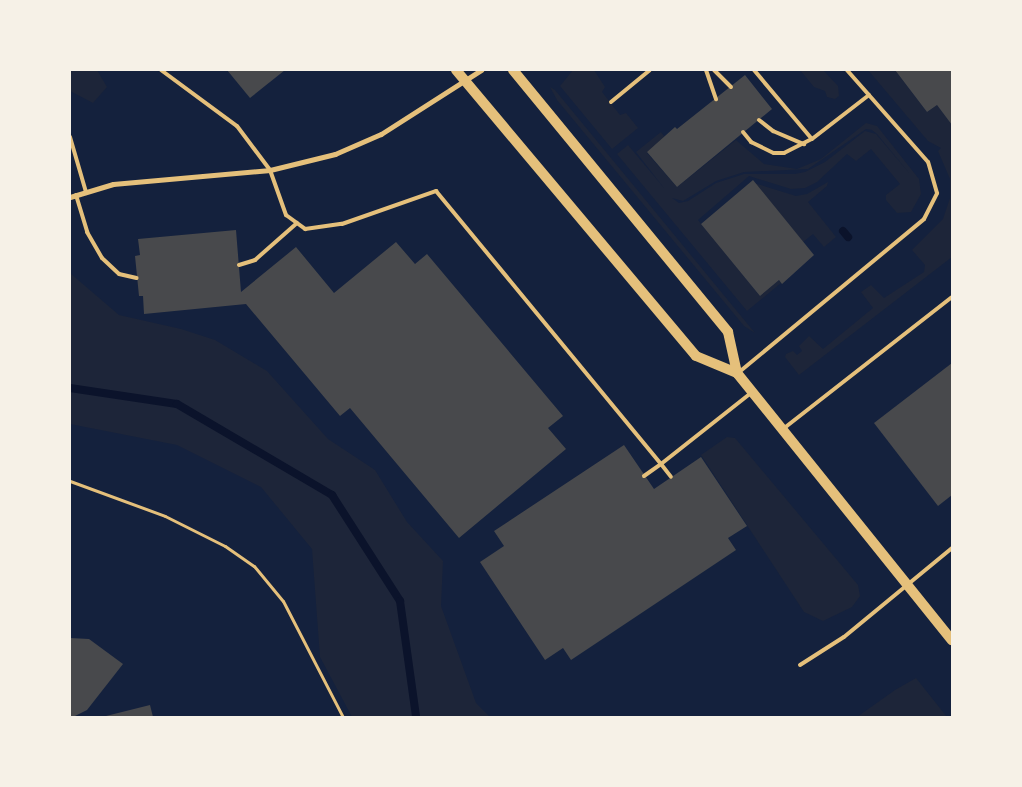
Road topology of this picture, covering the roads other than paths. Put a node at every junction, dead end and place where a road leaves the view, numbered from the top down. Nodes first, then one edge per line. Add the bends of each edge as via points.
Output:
1 (161, 70) edge
2 (456, 70) edge
3 (481, 70) edge
4 (513, 70) edge
5 (650, 70) edge
6 (706, 70) edge
7 (714, 70) edge
8 (754, 70) edge
9 (847, 70) edge
10 (465, 80) junction
11 (731, 87) dead end
12 (869, 95) junction
13 (716, 99) dead end
14 (610, 102) dead end
15 (759, 120) dead end
16 (743, 132) dead end
17 (70, 137) edge
18 (812, 139) junction
19 (804, 144) junction
20 (270, 170) junction
21 (86, 192) junction
22 (73, 196) edge
23 (297, 223) junction
24 (239, 265) dead end
25 (138, 278) dead end
26 (952, 297) edge
27 (737, 373) junction
28 (752, 392) junction
29 (783, 429) junction
30 (661, 464) junction
31 (644, 476) dead end
32 (671, 477) dead end
33 (952, 548) edge
34 (907, 586) junction
35 (952, 640) edge
36 (800, 665) dead end

1 - 20 lane via 237,126
2 - 10 main road
3 - 10 street
4 - 27 main road via 728,332
5 - 14 lane
6 - 13 lane
7 - 11 lane
8 - 18 lane
9 - 12 lane
10 - 20 street via 381,134 335,154
10 - 27 main road via 696,356
12 - 18 lane
12 - 27 lane via 928,162 937,193 932,205 924,219
15 - 19 lane via 773,132
16 - 19 lane via 750,142 774,154
17 - 21 lane
18 - 19 lane
20 - 21 street via 114,184
20 - 23 lane via 286,215
21 - 22 street
22 - 25 lane via 86,232 102,258 119,274
23 - 24 lane via 256,260
23 - 30 lane via 305,229 342,224 436,191
26 - 29 lane
27 - 28 main road
28 - 29 main road
28 - 30 lane
29 - 34 main road
30 - 31 lane
30 - 32 lane
33 - 34 lane
34 - 35 main road
34 - 36 lane via 844,637

